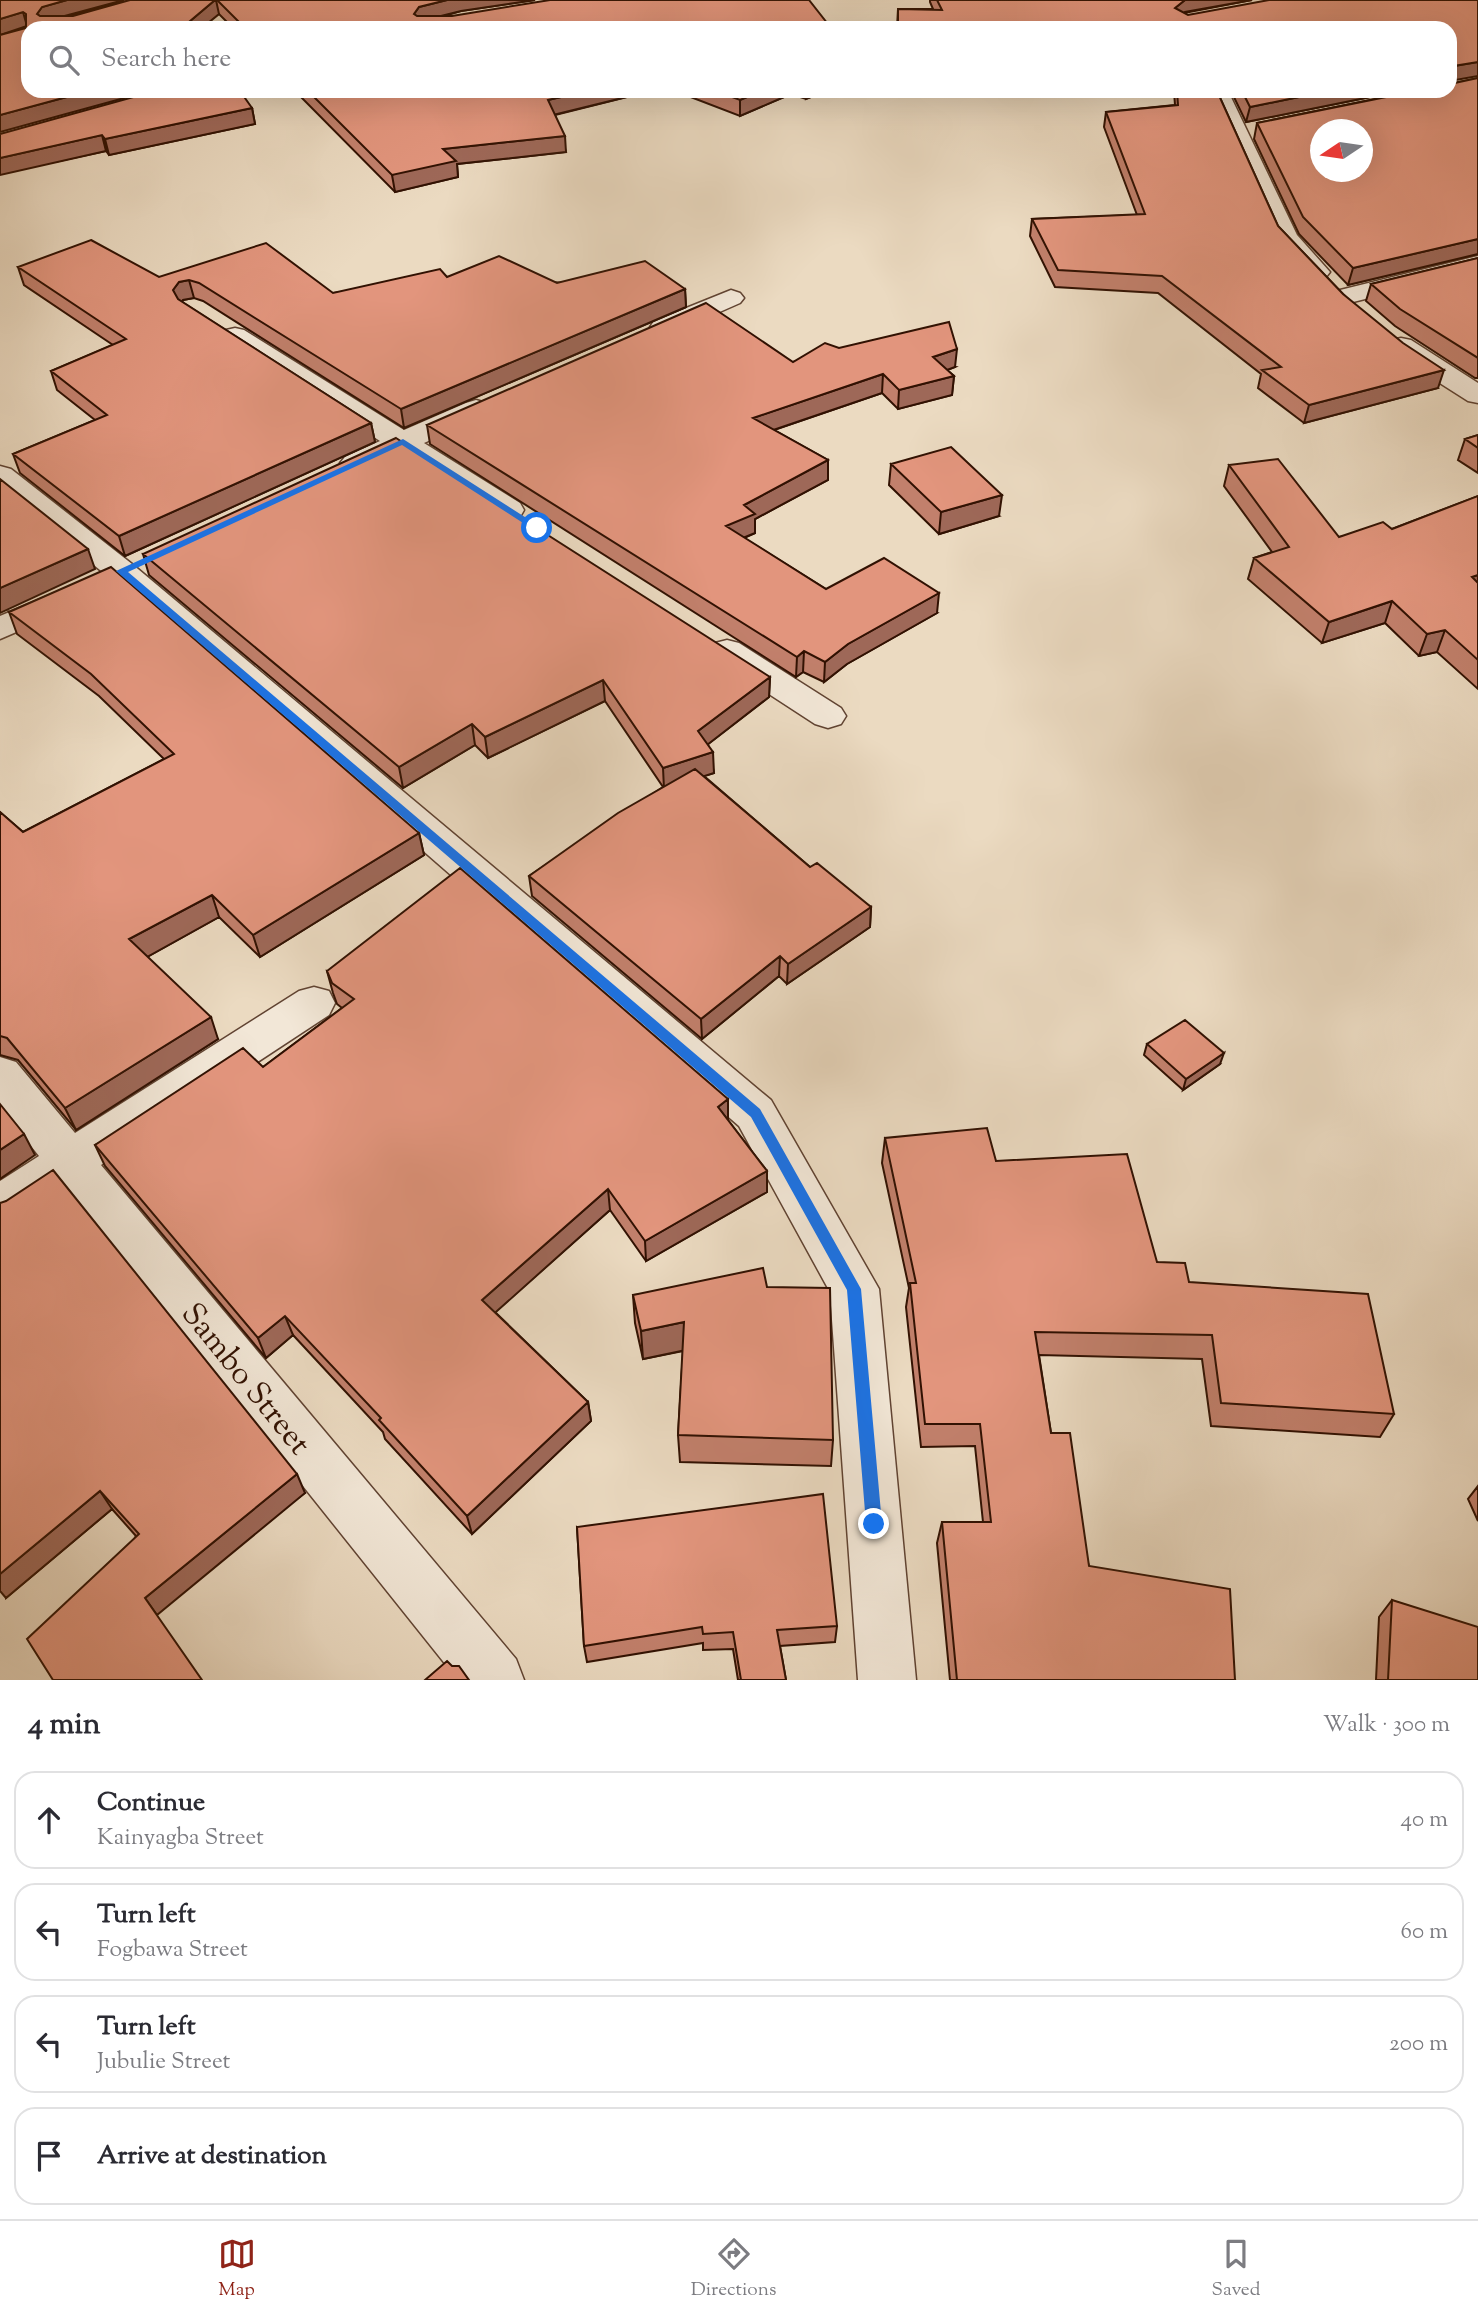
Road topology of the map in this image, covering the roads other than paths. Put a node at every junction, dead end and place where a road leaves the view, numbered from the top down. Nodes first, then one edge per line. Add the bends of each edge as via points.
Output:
1 (1220, 98) edge
2 (1263, 128) edge
3 (1237, 133) junction
4 (1478, 263) edge
5 (1341, 297) junction
6 (731, 298) dead end
7 (216, 324) edge
8 (634, 339) edge
9 (1478, 396) edge
10 (500, 398) edge
11 (403, 442) junction
12 (0, 475) edge
13 (329, 475) edge
14 (529, 523) edge
15 (112, 576) junction
16 (0, 629) edge
17 (702, 635) edge
18 (828, 716) dead end
19 (314, 1003) dead end
20 (0, 1075) edge
21 (70, 1160) junction
22 (0, 1206) edge
23 (495, 1680) edge
24 (887, 1680) edge

1 - 3 street
2 - 3 street
3 - 5 street via 1286,239
4 - 5 street
5 - 9 street via 1375,326
6 - 8 street
7 - 11 street
10 - 11 street
11 - 13 street
11 - 14 street
12 - 15 street
15 - 16 street
15 - 24 street via 755,1113 854,1289
17 - 18 street
19 - 21 street
20 - 21 street, Sambo Street
21 - 22 street
21 - 23 street, Sambo Street

